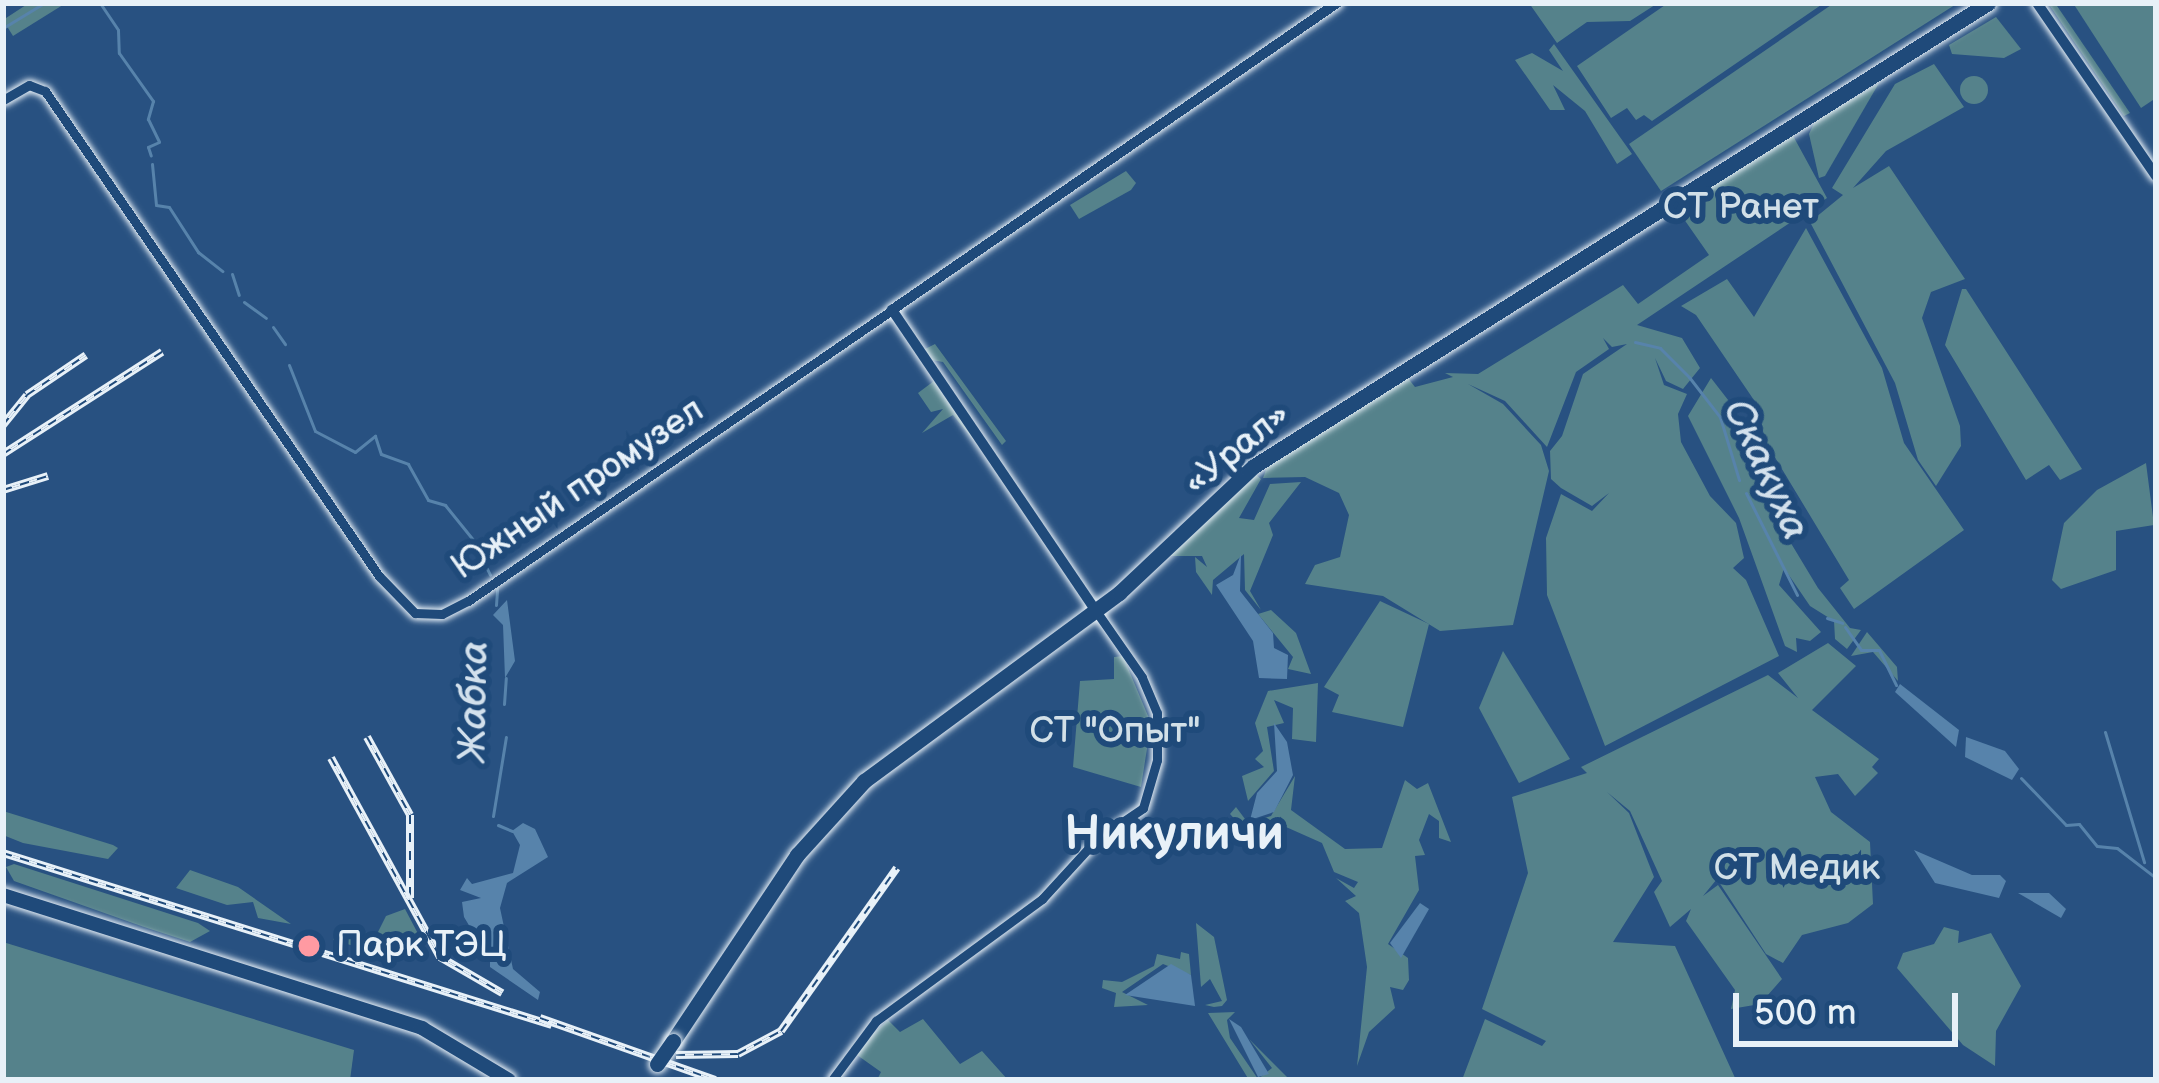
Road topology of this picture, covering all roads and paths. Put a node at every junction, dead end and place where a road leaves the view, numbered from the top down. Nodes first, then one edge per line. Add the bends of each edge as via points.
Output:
1 (1337, 3) edge
2 (1988, 3) edge
3 (2037, 3) edge
4 (3, 100) edge
5 (2156, 176) edge
6 (908, 298) junction
7 (892, 310) junction
8 (875, 322) junction
9 (901, 325) junction
10 (1096, 611) junction
11 (3, 895) edge
12 (509, 1080) edge
13 (646, 1080) edge
14 (832, 1080) edge

1 - 6 main road, Южный промузел
2 - 10 highway, «Урал» via 1301,434
3 - 5 main road
4 - 8 street, Южный промузел via 28,85 45,91 379,576 415,613 442,614 468,602
6 - 7 main road, Южный промузел
6 - 9 main road
7 - 8 street, Южный промузел
7 - 9 main road
8 - 9 street
9 - 10 main road
10 - 13 highway, «Урал», bridge via 928,727 834,811
10 - 14 street via 1142,677 1156,713 1157,760 1143,808 1096,839 1042,899 876,1021
11 - 12 main road via 404,1021

